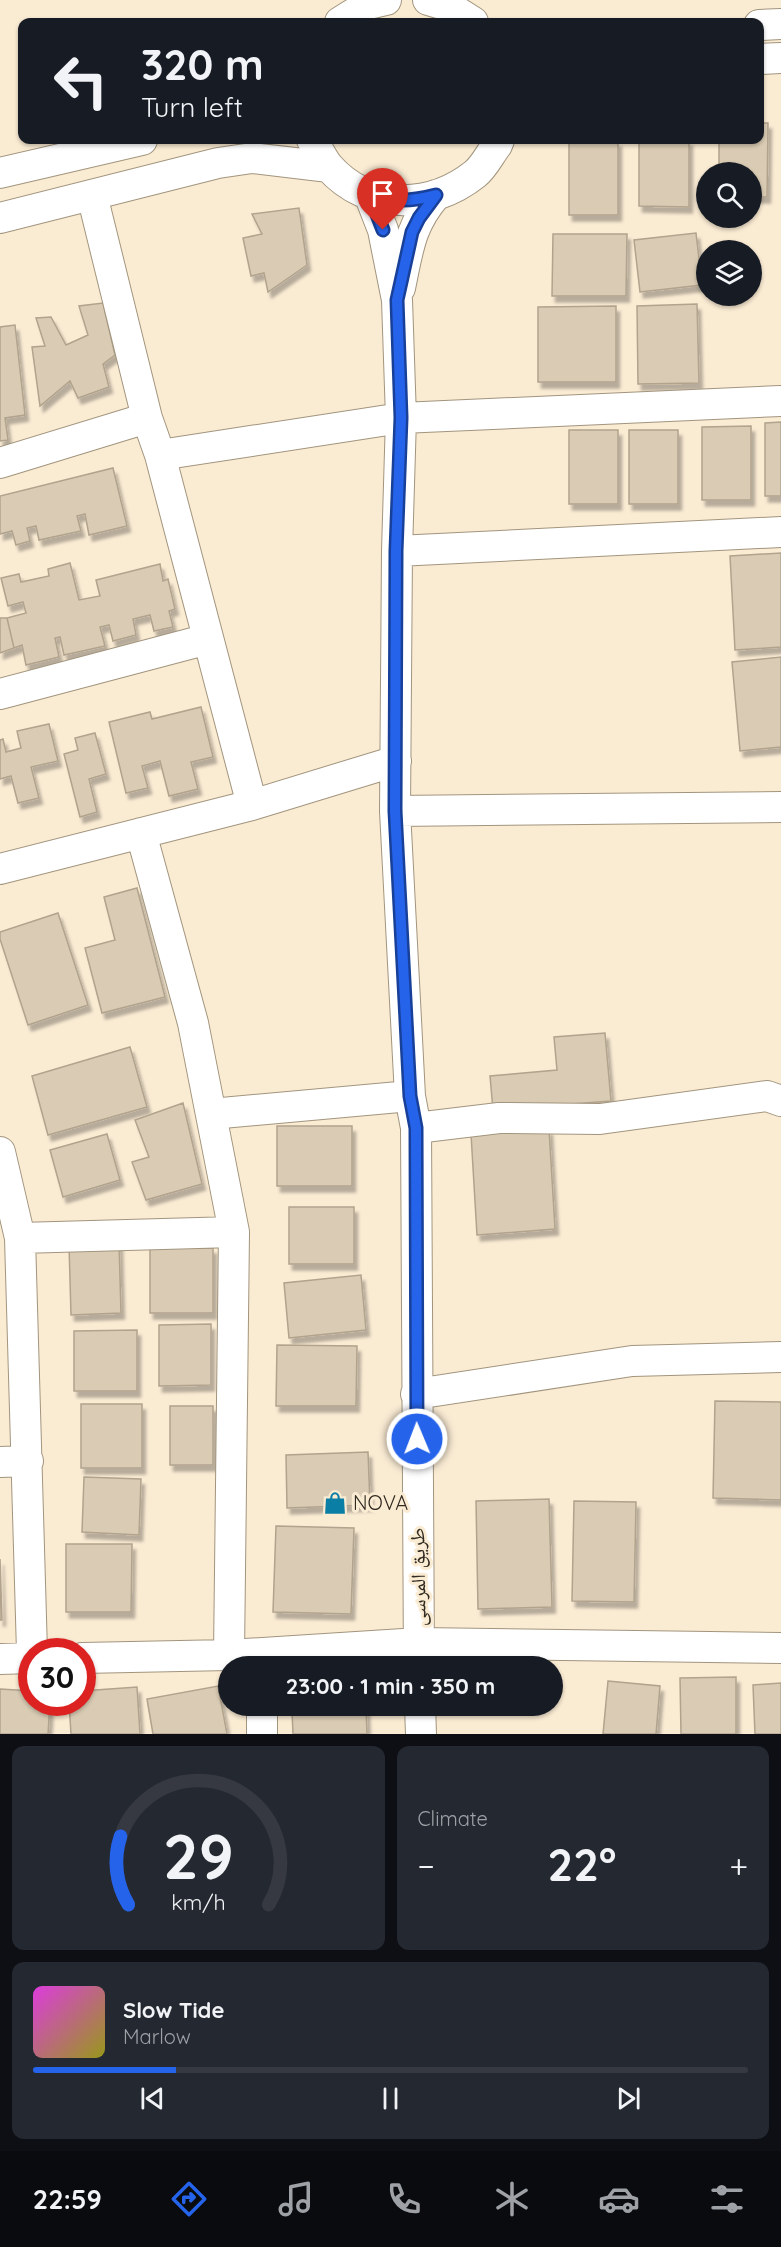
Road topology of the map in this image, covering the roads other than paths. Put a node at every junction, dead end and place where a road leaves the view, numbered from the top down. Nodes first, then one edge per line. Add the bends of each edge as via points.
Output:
1 (386, 0) edge
2 (428, 0) edge
3 (473, 14) edge
4 (346, 18) edge
5 (781, 24) edge
6 (764, 25) edge
7 (781, 58) edge
8 (764, 59) edge
9 (125, 144) edge
10 (315, 144) edge
11 (497, 144) edge
12 (329, 167) junction
13 (0, 173) edge
14 (369, 194) junction
15 (92, 195) junction
16 (436, 195) junction
17 (0, 218) edge
18 (397, 300) junction
19 (781, 401) edge
20 (147, 418) junction
21 (401, 418) junction
22 (160, 455) junction
23 (0, 463) edge
24 (781, 532) edge
25 (396, 551) junction
26 (208, 639) junction
27 (0, 694) edge
28 (396, 761) junction
29 (252, 805) junction
30 (781, 807) edge
31 (395, 811) junction
32 (141, 833) junction
33 (0, 869) edge
34 (410, 1096) junction
35 (781, 1101) edge
36 (211, 1114) junction
37 (416, 1128) junction
38 (0, 1152) edge
39 (234, 1232) junction
40 (20, 1238) junction
41 (781, 1358) edge
42 (416, 1394) junction
43 (14, 1461) edge
44 (31, 1638) edge
45 (781, 1648) edge
46 (229, 1655) junction
47 (419, 1655) edge
48 (235, 1656) edge
49 (387, 1656) edge
50 (18, 1658) edge
51 (96, 1658) edge
52 (0, 1659) edge
53 (262, 1716) edge
54 (420, 1716) edge
55 (262, 1734) edge
56 (421, 1734) edge

1 - 4 street via 369,4
2 - 3 street
5 - 6 street
7 - 8 street
9 - 13 street
10 - 12 street
11 - 16 street via 476,173 448,192
12 - 14 street via 353,187
12 - 15 street via 252,158
14 - 16 street via 414,201
14 - 18 street, طريق المرسى via 383,230
15 - 17 street
15 - 20 street
16 - 18 street, طريق المرسى via 412,232
18 - 21 street, طريق المرسى
19 - 21 street
20 - 22 street
20 - 23 street
21 - 22 street
21 - 25 street, طريق المرسى
22 - 26 street
24 - 25 street
25 - 28 street, طريق المرسى
26 - 27 street
26 - 29 street
28 - 29 street
28 - 31 street, طريق المرسى
29 - 32 street
30 - 31 street
31 - 34 street, طريق المرسى
32 - 33 street
32 - 36 street via 193,1023
34 - 36 street
34 - 37 street, طريق المرسى
35 - 37 street via 766,1096 600,1119 499,1118
36 - 39 street
37 - 42 street, طريق المرسى
38 - 40 street
39 - 40 street
39 - 46 street
40 - 43 street
41 - 42 street via 632,1361
42 - 47 street, طريق المرسى
43 - 44 street
45 - 47 street
46 - 48 street
46 - 51 street
47 - 49 street
50 - 52 street
53 - 55 street
54 - 56 street

